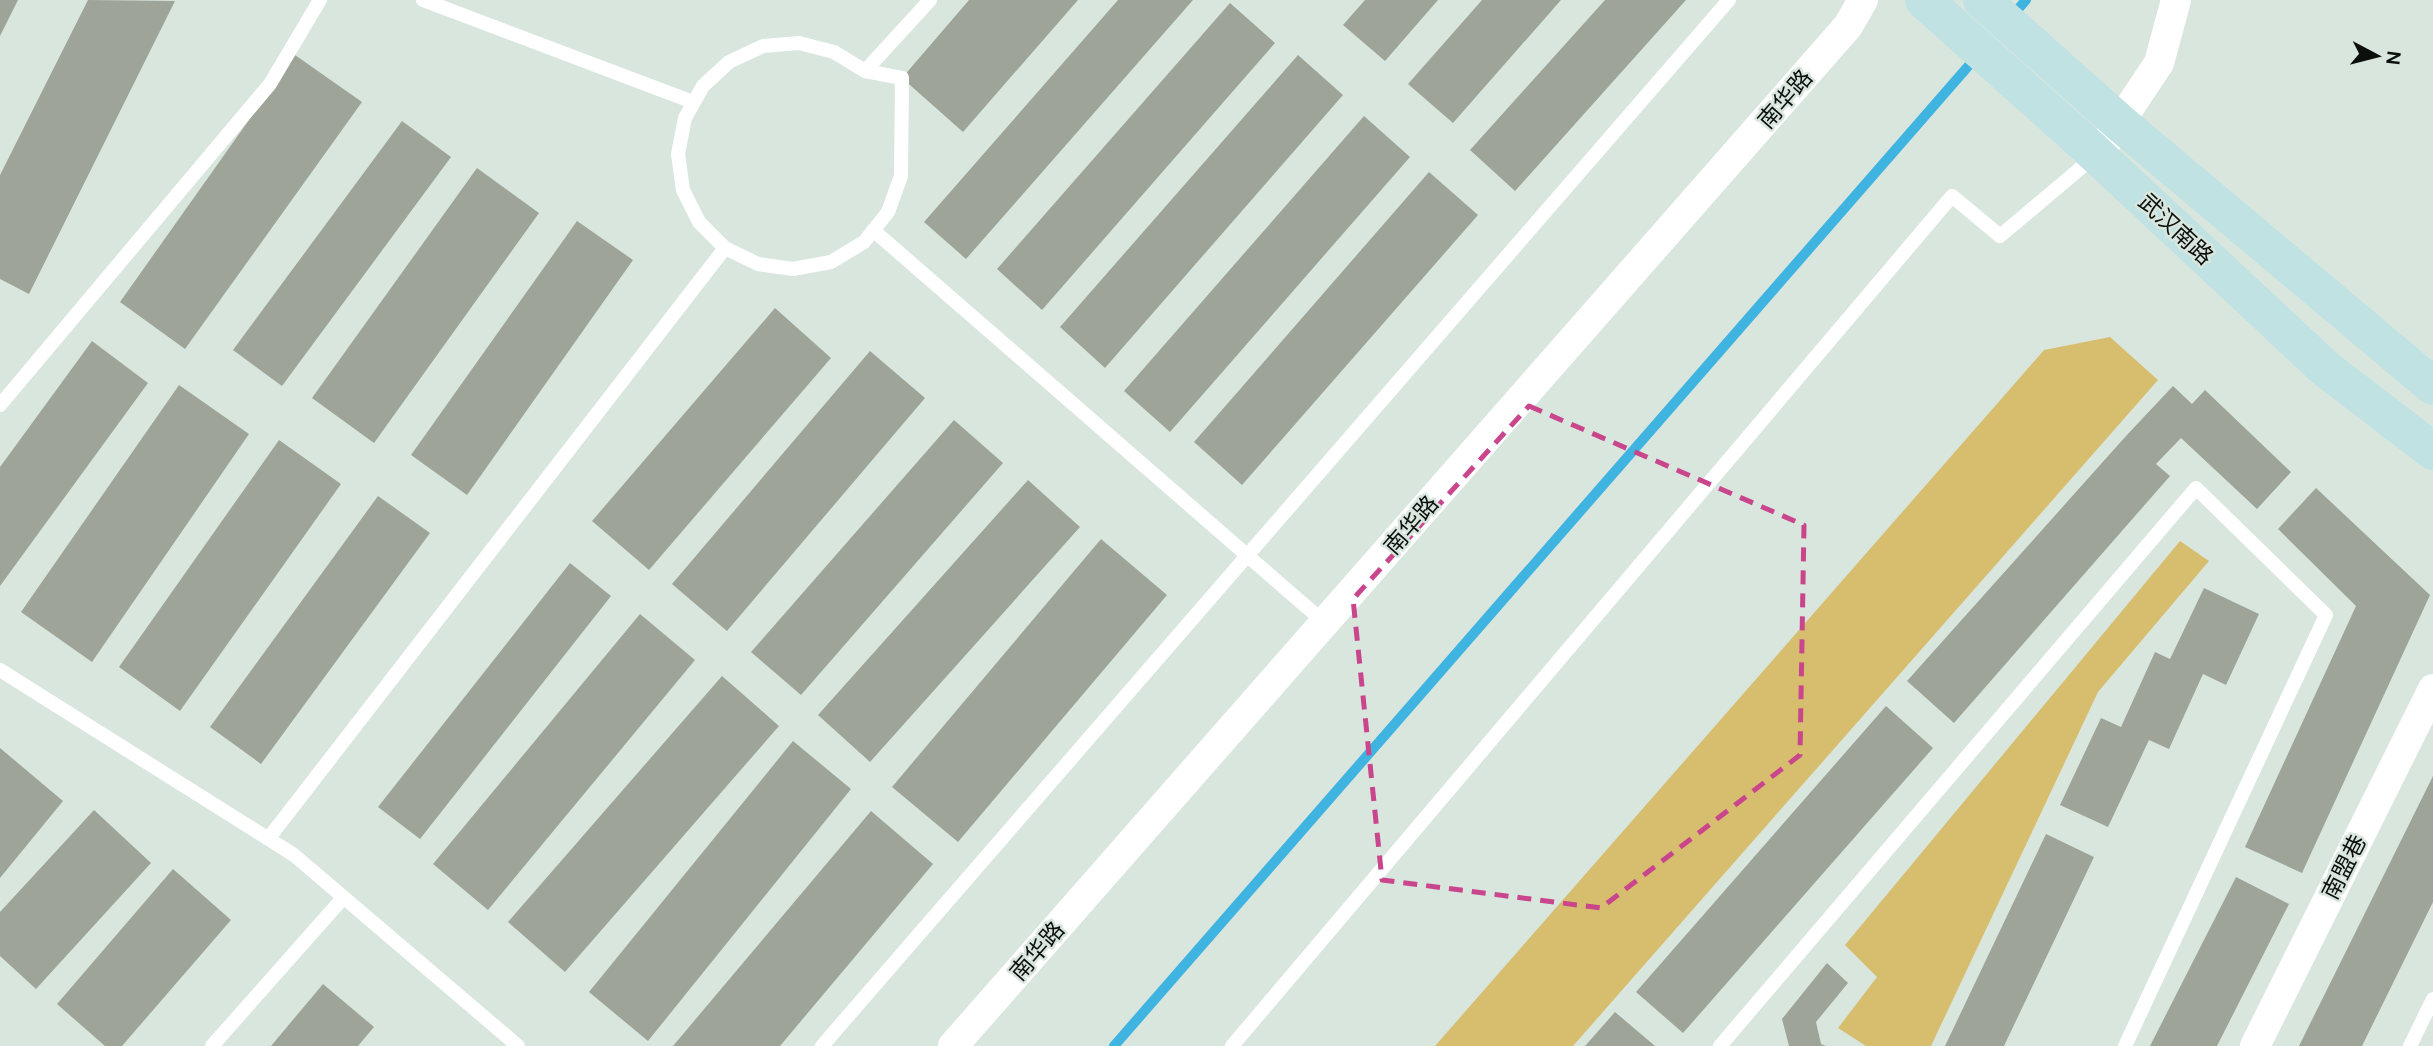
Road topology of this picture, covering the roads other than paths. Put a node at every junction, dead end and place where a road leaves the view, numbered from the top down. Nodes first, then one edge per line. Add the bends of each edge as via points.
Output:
1 (320, 0) edge
2 (423, 0) edge
3 (930, 0) edge
4 (1729, 0) edge
5 (1863, 0) edge
6 (1924, 0) edge
7 (1982, 0) edge
8 (2176, 0) edge
9 (865, 71) junction
10 (693, 102) junction
11 (2114, 118) junction
12 (2091, 150) junction
13 (873, 230) junction
14 (724, 248) junction
15 (2433, 386) edge
16 (0, 405) edge
17 (2433, 451) edge
18 (1247, 555) junction
19 (1325, 623) junction
20 (0, 670) edge
21 (2433, 689) edge
22 (268, 839) junction
23 (344, 898) junction
24 (2433, 999) edge
25 (212, 1046) edge
26 (519, 1046) edge
27 (821, 1046) edge
28 (953, 1046) edge
29 (1232, 1046) edge
30 (1720, 1046) edge
31 (2124, 1046) edge
32 (2255, 1046) edge
33 (2410, 1046) edge

1 - 16 lane via 270,84
2 - 10 lane
3 - 9 lane
4 - 18 lane
5 - 19 street, 南华路 via 1848,26
6 - 12 main road, 武汉南路
7 - 11 main road, 武汉南路
8 - 11 street via 2159,63
9 - 10 lane via 834,52 799,43 762,47 729,62
9 - 13 lane via 902,78 901,176 888,212
10 - 14 lane via 678,154 683,190 699,222
11 - 12 street
11 - 15 main road, 武汉南路
12 - 17 main road, 武汉南路 via 2326,369
12 - 29 lane via 2000,236 1952,196
13 - 14 lane via 864,242 831,261 793,269 758,264
13 - 18 lane
14 - 22 lane
18 - 19 lane
18 - 27 lane
19 - 28 street, 南华路
20 - 22 lane
21 - 32 street, 南盟巷
22 - 23 lane
23 - 25 lane
23 - 26 lane
24 - 33 lane
30 - 31 lane via 2196,488 2326,615

